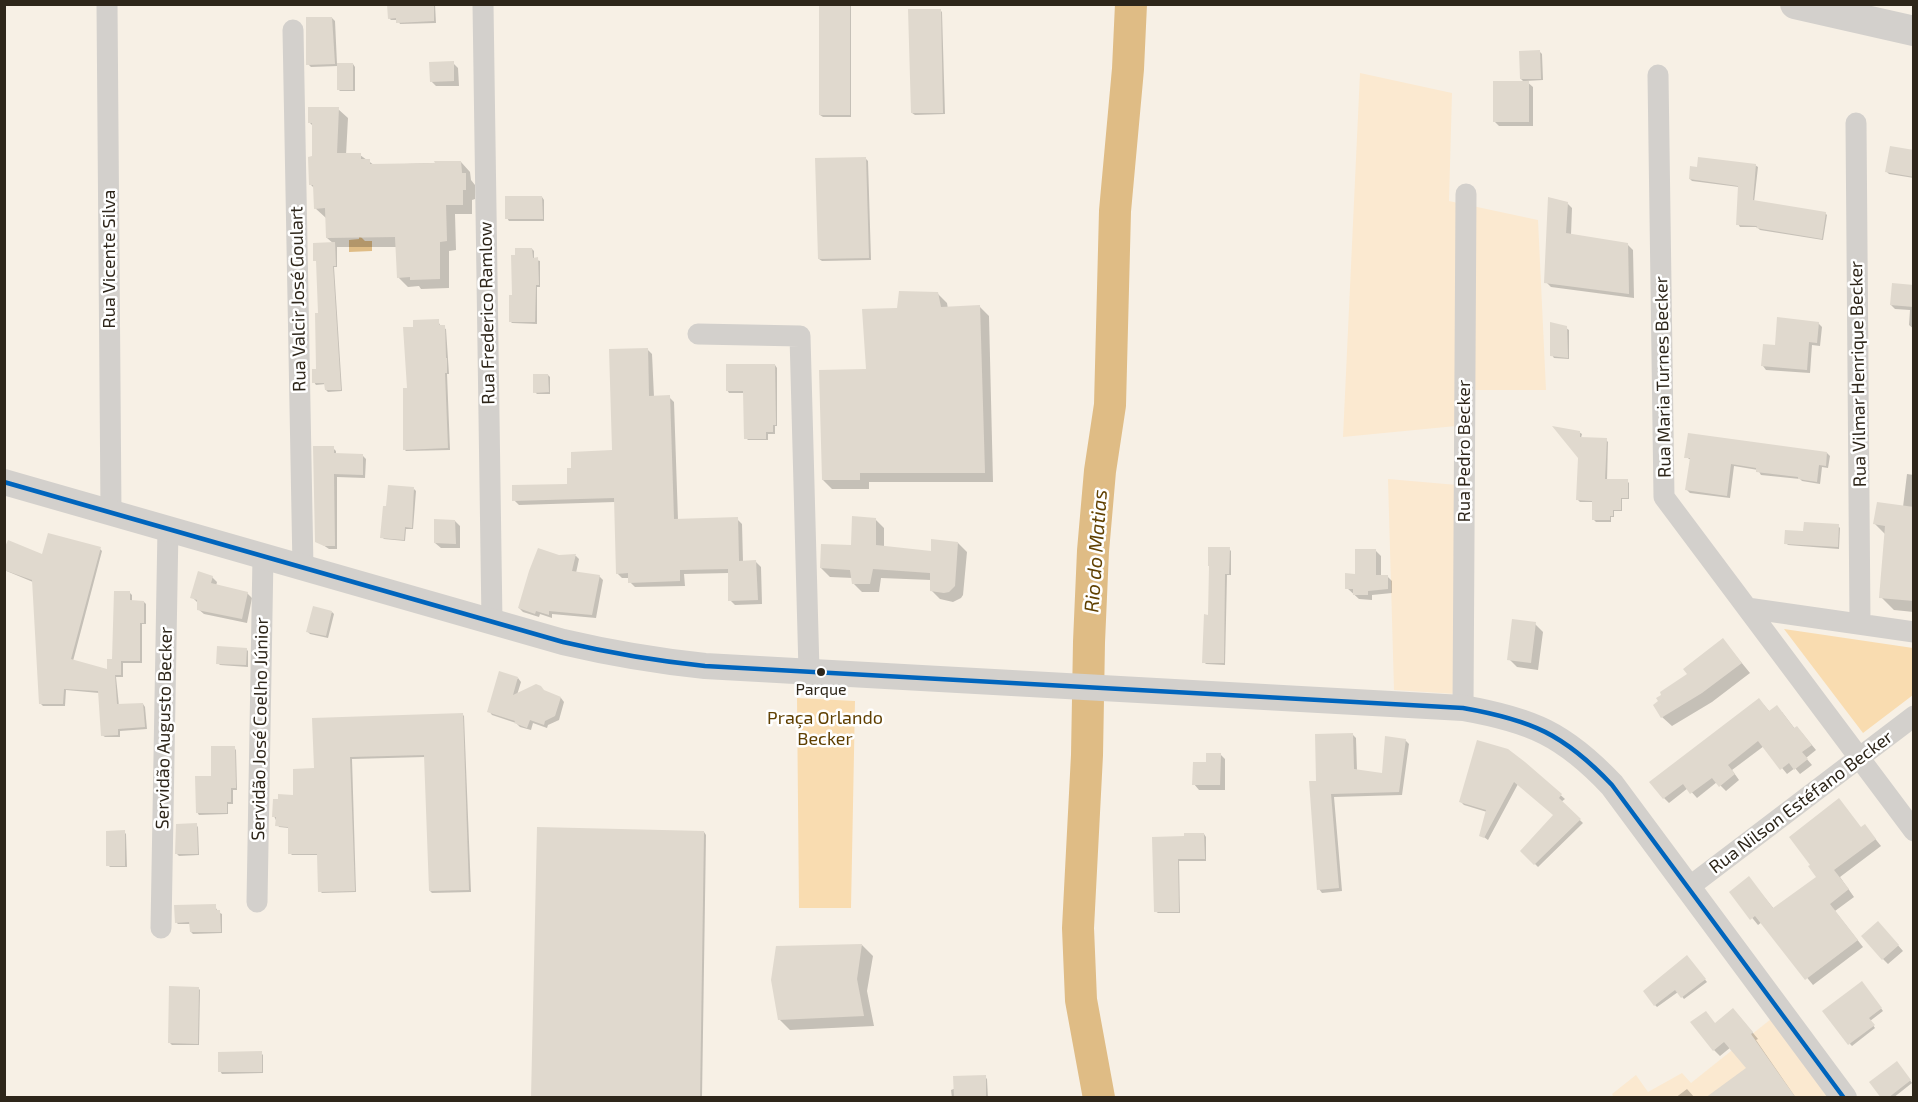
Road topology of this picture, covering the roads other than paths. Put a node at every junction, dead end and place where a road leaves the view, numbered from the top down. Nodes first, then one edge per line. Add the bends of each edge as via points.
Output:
1 (107, 4) edge
2 (483, 4) edge
3 (1795, 4) edge
4 (293, 30) dead end
5 (1914, 31) edge
6 (1658, 75) dead end
7 (1856, 123) dead end
8 (1466, 194) dead end
9 (698, 334) dead end
10 (4, 482) edge
11 (111, 513) junction
12 (168, 528) junction
13 (263, 556) junction
14 (303, 568) junction
15 (1747, 608) junction
16 (492, 622) junction
17 (1860, 624) junction
18 (1914, 632) edge
19 (809, 671) junction
20 (1463, 708) junction
21 (1914, 716) edge
22 (1859, 757) junction
23 (1914, 831) edge
24 (1689, 887) junction
25 (257, 902) dead end
26 (161, 928) dead end
27 (1844, 1098) edge

1 - 11 street, Rua Vicente Silva
2 - 16 street, Rua Frederico Ramlow
3 - 5 highway
4 - 14 street, Rua Valcir José Goulart
6 - 15 street, Rua Maria Turnes Becker via 1664,497
7 - 17 street, Rua Vilmar Henrique Becker
8 - 20 street, Rua Pedro Becker
9 - 19 street via 800,336
10 - 11 main road
11 - 12 main road
12 - 13 main road
12 - 26 street, Servidão Augusto Becker
13 - 14 main road
13 - 25 street, Servidão José Coelho Júnior
14 - 16 main road
15 - 17 street
15 - 22 street, Rua Maria Turnes Becker
16 - 19 main road via 607,653 656,661
17 - 18 street
19 - 20 main road
20 - 24 main road via 1530,724 1574,749 1612,785
21 - 22 street, Rua Nilson Estéfano Becker
22 - 23 street, Rua Maria Turnes Becker
22 - 24 street, Rua Nilson Estéfano Becker
24 - 27 main road

